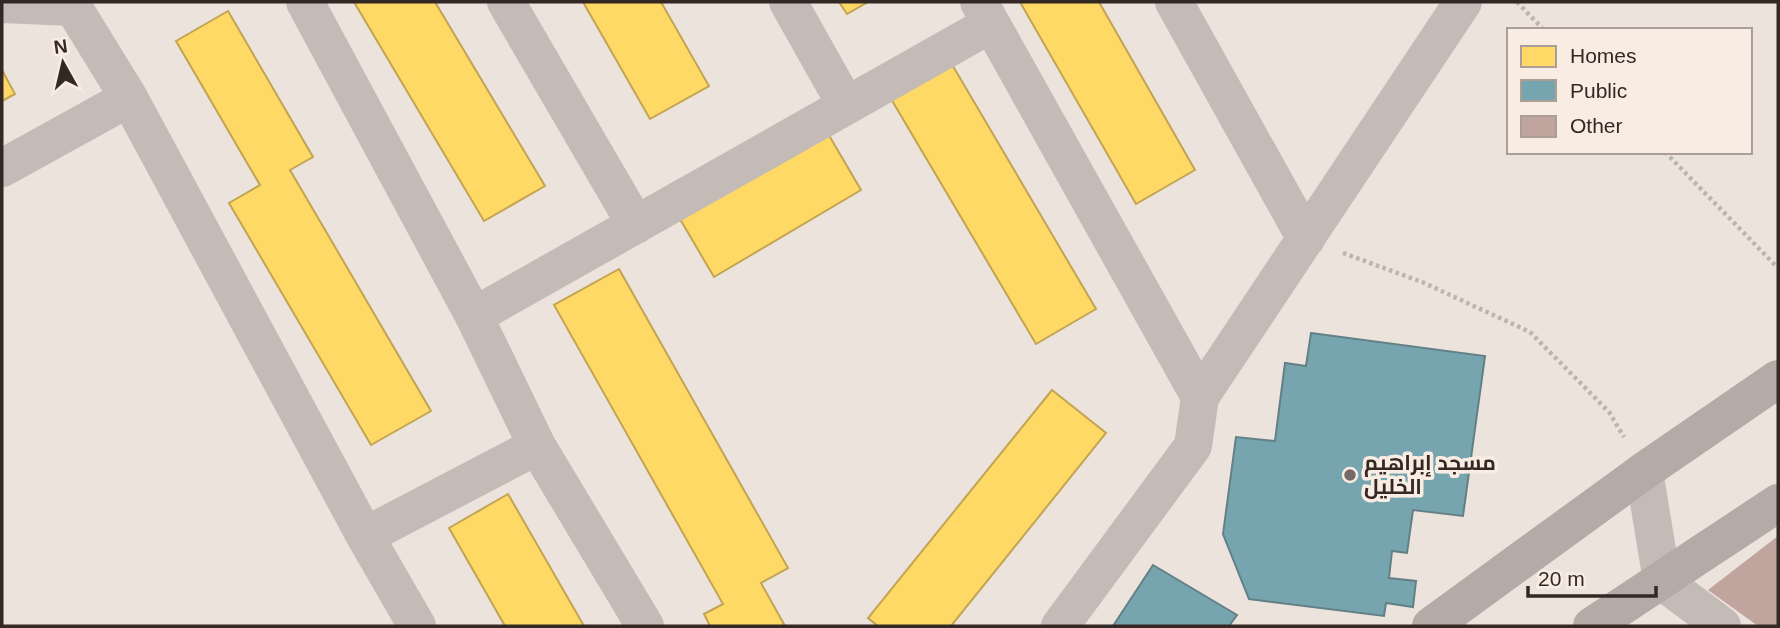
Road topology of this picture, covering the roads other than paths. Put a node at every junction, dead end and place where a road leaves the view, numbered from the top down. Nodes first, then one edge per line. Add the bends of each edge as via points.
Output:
1 (305, 2) edge
2 (506, 2) edge
3 (788, 2) edge
4 (1174, 2) edge
5 (1462, 2) edge
6 (2, 4) edge
7 (71, 4) edge
8 (985, 13) edge
9 (129, 98) junction
10 (846, 105) junction
11 (2, 168) edge
12 (636, 225) junction
13 (1306, 239) junction
14 (474, 316) junction
15 (1778, 379) edge
16 (1199, 397) junction
17 (537, 446) junction
18 (1644, 471) junction
19 (1778, 503) edge
20 (365, 536) junction
21 (1662, 581) junction
22 (417, 626) edge
23 (645, 626) edge
24 (1060, 626) edge
25 (1431, 626) edge
26 (1592, 626) edge
27 (1722, 626) edge

1 - 14 street
2 - 12 street
3 - 10 street
4 - 13 street
5 - 13 street
6 - 7 street
7 - 9 street
8 - 10 street
8 - 16 street
9 - 11 street
9 - 20 street
10 - 12 street
12 - 14 street
13 - 16 street
14 - 17 street
15 - 18 main road
16 - 24 street via 1193,446
17 - 20 street
17 - 23 street
18 - 21 street
18 - 25 main road
19 - 21 main road
20 - 22 street
21 - 26 main road
21 - 27 street

